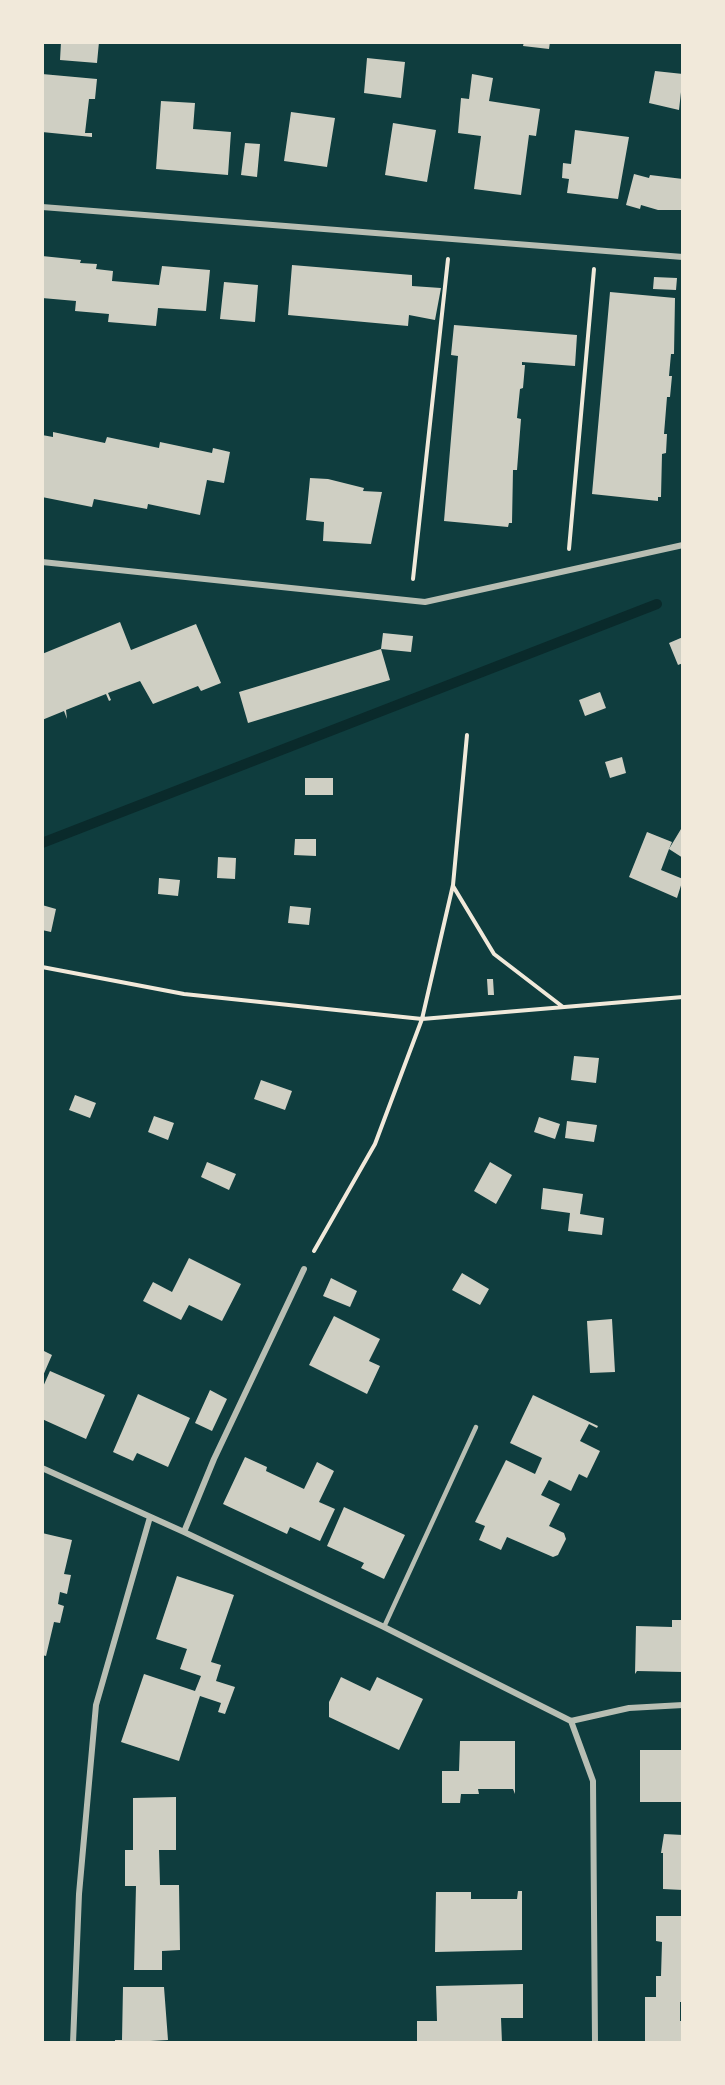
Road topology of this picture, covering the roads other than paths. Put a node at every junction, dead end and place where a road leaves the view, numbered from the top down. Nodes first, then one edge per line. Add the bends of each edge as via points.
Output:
1 (42, 207) edge
2 (683, 257) edge
3 (683, 545) edge
4 (42, 562) edge
5 (304, 1269) road end
6 (476, 1427) dead end
7 (42, 1468) edge
8 (150, 1517) junction
9 (184, 1532) junction
10 (384, 1627) junction
11 (683, 1705) edge
12 (571, 1721) junction
13 (73, 2043) edge
14 (595, 2043) edge

1 - 2 street
3 - 4 street via 424,602
5 - 9 street via 214,1459
6 - 10 lane
7 - 8 street
8 - 9 street
8 - 13 street via 96,1705 80,1894
9 - 10 street
10 - 12 street
11 - 12 street via 629,1708
12 - 14 street via 593,1781

